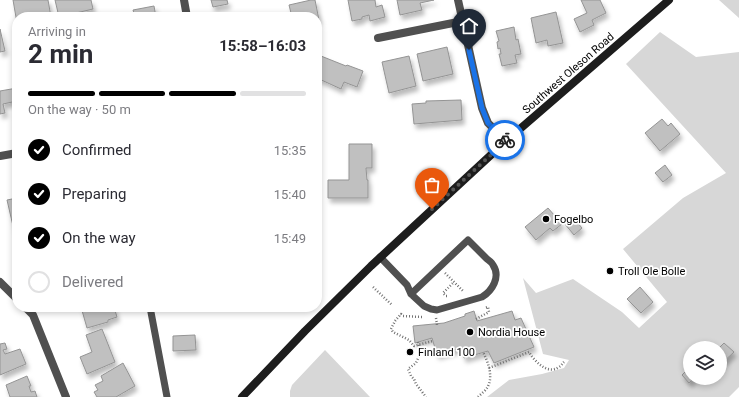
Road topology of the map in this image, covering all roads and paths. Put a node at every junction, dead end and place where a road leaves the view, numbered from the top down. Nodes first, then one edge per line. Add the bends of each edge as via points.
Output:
1 (184, 0) edge
2 (458, 0) edge
3 (669, 0) edge
4 (186, 12) edge
5 (463, 21) junction
6 (378, 38) dead end
7 (506, 141) junction
8 (12, 154) edge
9 (0, 156) edge
10 (380, 257) junction
11 (0, 282) edge
12 (373, 287) dead end
13 (457, 293) dead end
14 (12, 294) edge
15 (411, 294) junction
16 (452, 295) dead end
17 (392, 305) dead end
18 (482, 308) dead end
19 (29, 312) edge
20 (151, 312) edge
21 (401, 314) dead end
22 (476, 319) dead end
23 (433, 341) dead end
24 (418, 343) junction
25 (483, 352) dead end
26 (564, 362) dead end
27 (489, 368) junction
28 (246, 395) edge
29 (66, 397) edge
30 (167, 397) edge
31 (426, 397) edge
32 (478, 397) edge

1 - 4 street
2 - 5 street
3 - 7 main road, Southwest Oleson Road
5 - 6 street
5 - 7 street via 482,108 488,123
7 - 10 main road, Southwest Oleson Road
8 - 9 street
10 - 15 lane via 407,285
10 - 28 main road, Southwest Oleson Road via 305,331
11 - 14 street
12 - 17 path
13 - 16 path via 463,292 454,281 443,293 446,296
15 - 15 lane via 468,240 494,265 496,280 493,288 482,297 437,310 424,306
18 - 22 path via 488,307 489,312
19 - 29 street
20 - 30 lane
21 - 24 path via 395,321 392,332 409,340 414,346
23 - 24 path
24 - 31 path via 421,352 416,363 408,369
25 - 27 path
26 - 27 path via 554,370 548,369 536,362 529,352
27 - 32 path via 488,387

